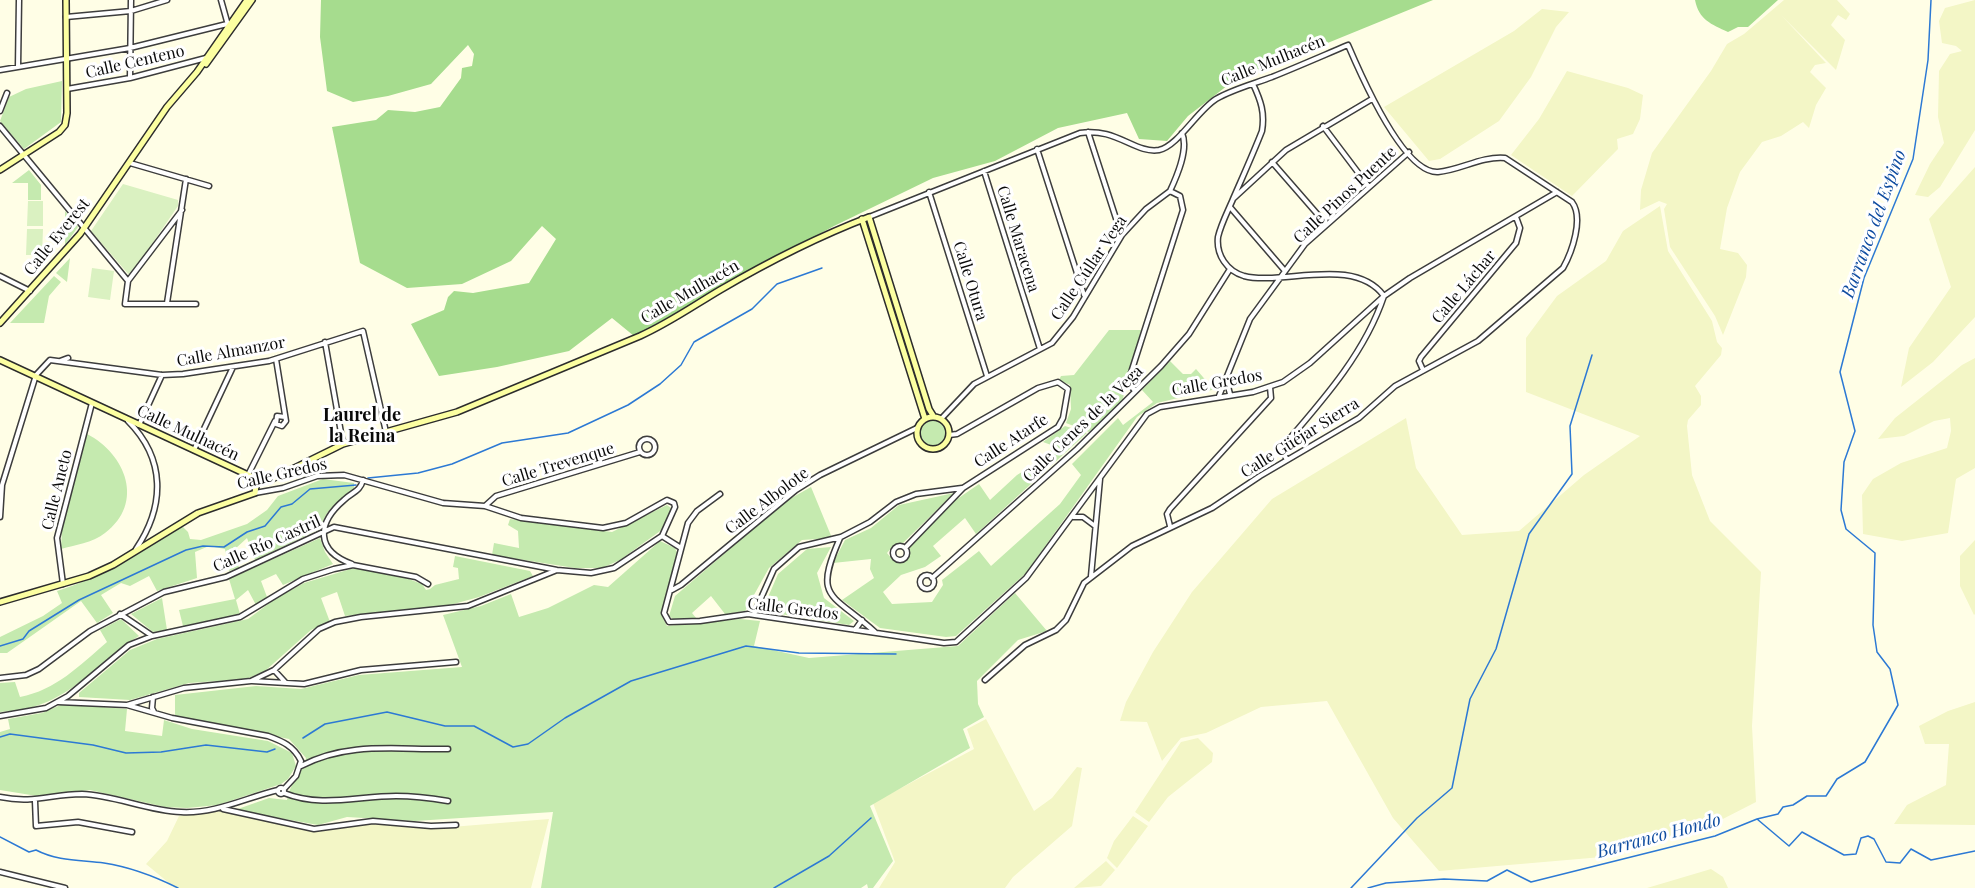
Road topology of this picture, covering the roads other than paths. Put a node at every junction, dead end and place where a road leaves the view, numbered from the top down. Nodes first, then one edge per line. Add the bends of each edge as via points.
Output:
1 (19, 0) edge
2 (66, 0) edge
3 (131, 0) edge
4 (167, 0) edge
5 (220, 0) edge
6 (247, 0) edge
7 (252, 0) edge
8 (131, 11) junction
9 (66, 17) junction
10 (228, 25) junction
11 (1348, 45) joint
12 (130, 48) junction
13 (67, 58) junction
14 (207, 58) junction
15 (18, 67) junction
16 (0, 70) edge
17 (198, 70) junction
18 (130, 78) junction
19 (1253, 84) junction
20 (67, 89) junction
21 (7, 93) dead end
22 (1371, 99) junction
23 (0, 111) edge
24 (0, 126) edge
25 (1323, 126) junction
26 (1088, 132) junction
27 (1182, 133) junction
28 (1037, 149) junction
29 (1409, 152) junction
30 (23, 154) junction
31 (1272, 162) junction
32 (130, 163) junction
33 (0, 170) edge
34 (984, 171) junction
35 (186, 179) junction
36 (209, 186) dead end
37 (1369, 187) junction
38 (1170, 191) junction
39 (929, 192) junction
40 (1557, 192) junction
41 (1233, 199) junction
42 (1230, 207) junction
43 (182, 210) junction
44 (869, 217) junction
45 (1516, 217) junction
46 (862, 219) junction
47 (1326, 224) junction
48 (84, 229) junction
49 (1122, 235) junction
50 (1230, 269) junction
51 (1285, 271) junction
52 (883, 272) junction
53 (0, 276) edge
54 (1281, 276) junction
55 (128, 281) junction
56 (30, 291) junction
57 (1084, 296) junction
58 (1384, 296) junction
59 (167, 303) junction
60 (196, 304) dead end
61 (0, 323) edge
62 (325, 342) junction
63 (1040, 349) junction
64 (68, 358) dead end
65 (910, 358) junction
66 (276, 359) junction
67 (0, 360) edge
68 (60, 361) junction
69 (233, 367) junction
70 (1423, 370) junction
71 (36, 375) junction
72 (162, 375) junction
73 (987, 376) junction
74 (1226, 379) junction
75 (1270, 387) junction
76 (1135, 391) junction
77 (1230, 394) junction
78 (1219, 396) junction
79 (92, 402) junction
80 (285, 417) junction
81 (934, 417) junction
82 (127, 419) junction
83 (926, 419) junction
84 (941, 419) junction
85 (275, 420) junction
86 (139, 424) junction
87 (917, 428) junction
88 (386, 432) junction
89 (949, 435) junction
90 (344, 444) junction
91 (194, 450) junction
92 (640, 452) junction
93 (1287, 460) junction
94 (251, 476) junction
95 (1100, 478) junction
96 (363, 480) junction
97 (963, 488) junction
98 (255, 493) junction
99 (720, 494) dead end
100 (485, 506) junction
101 (0, 517) edge
102 (1071, 518) junction
103 (1171, 526) junction
104 (1095, 527) junction
105 (325, 530) junction
106 (662, 536) junction
107 (841, 537) junction
108 (681, 548) junction
109 (905, 548) dead end
110 (134, 552) junction
111 (337, 559) junction
112 (353, 565) junction
113 (538, 566) junction
114 (334, 569) junction
115 (557, 570) junction
116 (1090, 576) junction
117 (540, 578) junction
118 (932, 578) dead end
119 (63, 584) junction
120 (428, 584) dead end
121 (672, 590) junction
122 (0, 602) edge
123 (129, 608) junction
124 (120, 614) junction
125 (754, 614) junction
126 (862, 620) junction
127 (131, 621) junction
128 (855, 630) junction
129 (142, 631) junction
130 (875, 632) junction
131 (152, 636) junction
132 (141, 640) junction
133 (456, 662) dead end
134 (274, 670) junction
135 (0, 678) edge
136 (984, 680) dead end
137 (251, 681) junction
138 (287, 684) junction
139 (153, 697) junction
140 (57, 702) junction
141 (127, 705) junction
142 (155, 712) junction
143 (0, 716) edge
144 (448, 749) dead end
145 (301, 761) junction
146 (309, 762) junction
147 (300, 766) junction
148 (284, 791) junction
149 (0, 797) edge
150 (35, 801) junction
151 (447, 801) dead end
152 (222, 808) junction
153 (456, 825) dead end
154 (132, 832) dead end
155 (0, 872) edge
156 (65, 888) edge

1 - 15 street
2 - 9 street
3 - 8 street
4 - 8 street
5 - 10 street
6 - 10 street
7 - 17 street via 214,55
8 - 9 street
8 - 12 street
9 - 13 street
10 - 12 street
10 - 14 street
11 - 19 street, Calle Mulhacén
11 - 22 street, Calle Güéjar Sierra
12 - 13 street
12 - 18 street
13 - 15 street
13 - 20 street
14 - 17 street
14 - 18 street, Calle Centeno
15 - 16 street
17 - 32 street, Calle Everest via 167,107
18 - 20 street, Calle Centeno
19 - 27 street, Calle Mulhacén via 1216,99
19 - 41 street via 1264,111 1262,131
20 - 30 street via 65,125
21 - 23 street
22 - 25 street
22 - 29 street, Calle Güéjar Sierra
24 - 30 street
25 - 31 street
25 - 37 street
26 - 27 street, Calle Mulhacén via 1113,134 1146,149 1158,150
26 - 28 street, Calle Mulhacén
26 - 49 street
27 - 38 street via 1185,140
28 - 34 street, Calle Mulhacén
28 - 57 street
29 - 37 street, Calle Pinos Puente
29 - 40 street, Calle Güéjar Sierra via 1419,165 1438,172 1493,157 1505,158
30 - 33 street
30 - 48 street
31 - 41 street
31 - 47 street
32 - 35 street
32 - 48 street, Calle Everest
34 - 39 street, Calle Mulhacén
34 - 63 street, Calle Maracena
35 - 36 street
35 - 43 street
37 - 47 street, Calle Pinos Puente
38 - 49 street, Calle Cúllar Vega
38 - 76 street via 1180,196 1183,210 1128,382
39 - 44 street, Calle Mulhacén
39 - 73 street, Calle Otura
40 - 45 street, Calle Gredos
40 - 70 street, Calle Güéjar Sierra via 1572,202 1578,216 1570,256 1563,268 1478,341
41 - 42 street
42 - 50 street via 1218,238 1219,250
42 - 51 street
43 - 55 street
43 - 59 street
44 - 46 street, Calle Mulhacén
44 - 52 street
45 - 58 street, Calle Gredos
45 - 70 street, Calle Láchar via 1520,228 1516,243 1421,357
46 - 52 street
46 - 88 street, Calle Mulhacén via 794,249 640,336 466,408
47 - 51 street, Calle Pinos Puente
48 - 55 street
48 - 56 street, Calle Everest
49 - 57 street, Calle Cúllar Vega
50 - 54 street via 1246,277
50 - 76 street, Calle Cenes de la Vega via 1189,334
51 - 54 street, Calle Pinos Puente
52 - 65 street
53 - 56 street
54 - 58 street via 1328,273 1371,284
54 - 74 street, Calle Pinos Puente via 1246,327
55 - 59 street via 125,304
56 - 61 street, Calle Everest
57 - 63 street, Calle Cúllar Vega via 1052,343
58 - 75 street, Calle Gredos via 1303,368
58 - 93 street via 1380,311 1337,383 1285,444
59 - 60 street
62 - 66 street, Calle Almanzor
62 - 88 street, Calle Almanzor via 363,331
62 - 90 street
63 - 73 street, Calle Cúllar Vega
64 - 68 street
65 - 81 street
65 - 83 street
66 - 69 street, Calle Almanzor
66 - 80 street
67 - 71 street, Calle Mulhacén
68 - 71 street via 50,360
68 - 72 street, Calle Almanzor
69 - 72 street, Calle Almanzor
69 - 91 street
70 - 93 street, Calle Güéjar Sierra via 1395,386 1359,417
71 - 79 street, Calle Mulhacén
71 - 101 street via 2,485
72 - 86 street
73 - 84 street, Calle Cúllar Vega via 963,392
74 - 77 street
74 - 78 street, Calle Pinos Puente
75 - 77 street, Calle Gredos
75 - 103 street via 1270,398 1170,509 1167,514
76 - 118 street, Calle Cenes de la Vega via 1077,449
77 - 78 street, Calle Gredos
78 - 95 street, Calle Gredos via 1160,407 1147,414
79 - 82 street, Calle Mulhacén
79 - 119 street, Calle Aneto via 57,538
80 - 85 street
80 - 85 street via 282,426
81 - 83 street
81 - 84 street
82 - 86 street, Calle Mulhacén
82 - 110 street via 146,443 159,481 154,514
83 - 87 street
84 - 89 street via 948,426
85 - 94 street
86 - 91 street, Calle Mulhacén
87 - 89 street via 920,444 930,449 940,448
87 - 121 street, Calle Albolote via 796,490
88 - 90 street, Calle Mulhacén
89 - 97 street, Calle Atarfe via 1038,388 1058,382 1068,389 1058,427
90 - 94 street, Calle Mulhacén via 270,480
91 - 94 street, Calle Mulhacén
92 - 92 street, Calle Trevenque via 652,453 654,443 642,440
92 - 100 street, Calle Trevenque via 496,496
93 - 103 street, Calle Güéjar Sierra via 1212,508
94 - 98 street
95 - 102 street, Calle Gredos
95 - 104 street
96 - 98 street, Calle Gredos via 331,474
96 - 100 street, Calle Gredos via 443,503
96 - 105 street via 361,487 336,507
97 - 107 street via 916,494 896,502
97 - 109 street, Calle Atarfe
98 - 110 street, Calle Gredos via 198,513
99 - 108 street, Calle Gredos via 691,517
100 - 106 street, Calle Gredos via 521,518 603,528 626,523 667,500 675,507
102 - 104 street via 1083,517
102 - 130 street, Calle Gredos via 1026,578 961,639 944,643
103 - 116 street, Calle Güéjar Sierra via 1132,546
104 - 116 street
105 - 111 street via 328,551
105 - 113 street, Calle Río Castril via 348,529
105 - 123 street, Calle Río Castril via 226,578 164,592
106 - 108 street
106 - 115 street, Calle Río Castril via 604,572
107 - 125 street via 799,548 774,569
107 - 126 street via 827,568 826,584 833,597
108 - 121 street, Calle Gredos
110 - 119 street, Calle Gredos via 89,576
111 - 112 street
111 - 114 street
112 - 114 street
112 - 120 street via 417,578
113 - 115 street, Calle Río Castril
113 - 117 street
114 - 131 street via 303,579 240,618
115 - 117 street
116 - 136 street, Calle Güéjar Sierra via 1066,621 1025,645
117 - 134 street via 468,606 335,622 319,629
119 - 122 street, Calle Gredos
121 - 125 street, Calle Gredos via 664,613 675,624
123 - 124 street, Calle Río Castril
123 - 127 street
124 - 127 street
124 - 135 street, Calle Río Castril via 39,669
125 - 128 street, Calle Gredos
126 - 128 street
126 - 130 street
127 - 129 street
128 - 130 street, Calle Gredos
129 - 131 street
129 - 132 street
131 - 132 street
132 - 140 street via 129,645 79,689
133 - 138 street via 361,670 318,682
134 - 137 street
134 - 138 street
137 - 138 street
137 - 139 street via 184,688
139 - 141 street
139 - 142 street
140 - 141 street
140 - 143 street via 26,714
141 - 142 street
142 - 145 street via 268,736 294,749
144 - 146 street via 369,747
145 - 146 street
145 - 147 street
146 - 147 street
147 - 148 street
148 - 151 street via 307,800 323,801 395,796
148 - 152 street via 249,797
149 - 150 street
150 - 152 street via 81,794 182,813
150 - 154 street via 36,826 78,822
152 - 153 street via 314,829 373,821
155 - 156 street

